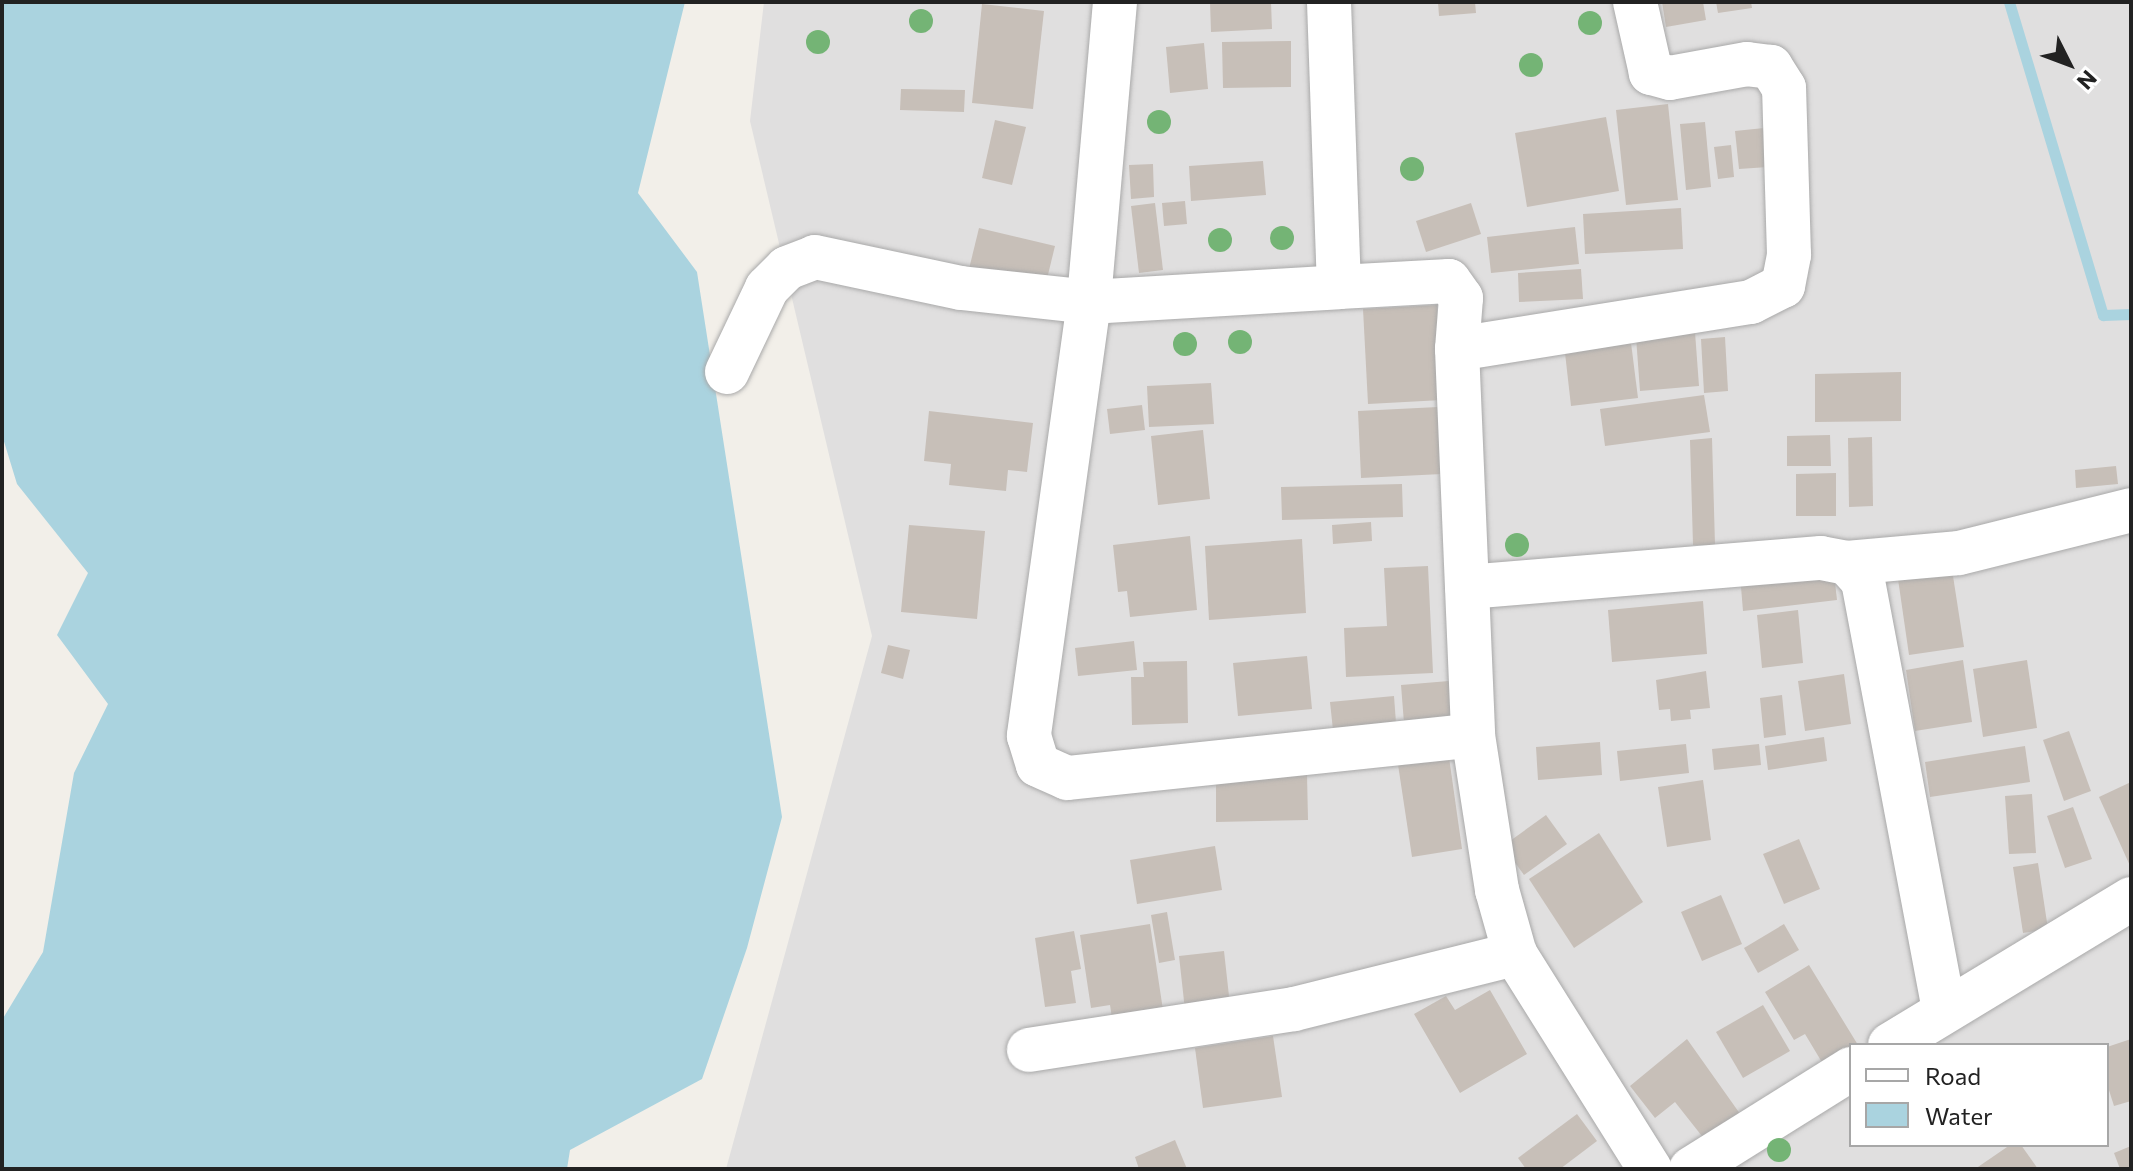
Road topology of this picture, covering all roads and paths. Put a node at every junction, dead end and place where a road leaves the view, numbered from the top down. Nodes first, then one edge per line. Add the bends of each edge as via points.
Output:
1 (1115, 2) edge
2 (1329, 2) edge
3 (1635, 2) edge
4 (1339, 287) junction
5 (1089, 302) junction
6 (1457, 349) junction
7 (727, 372) dead end
8 (2131, 510) edge
9 (1847, 563) junction
10 (1467, 587) junction
11 (1473, 735) junction
12 (2131, 899) edge
13 (1515, 954) junction
14 (1944, 1011) junction
15 (1893, 1043) edge
16 (1029, 1050) dead end
17 (1849, 1070) edge
18 (1650, 1169) edge
19 (1691, 1169) edge

1 - 5 street
2 - 4 street
3 - 6 street via 1651,73 1670,78 1747,64 1771,67 1784,88 1789,255 1783,286 1751,302
4 - 5 street
4 - 6 street via 1449,281 1461,298
5 - 7 street via 961,288 815,257 787,268 767,288
5 - 11 street via 1029,736 1038,765 1067,778
6 - 10 street
8 - 9 street via 1959,553
9 - 10 street via 1821,558
9 - 14 street via 1863,581
10 - 11 street
11 - 13 street via 1497,890
12 - 14 street
13 - 16 street via 1294,1009
13 - 18 street
14 - 15 street
17 - 19 street

